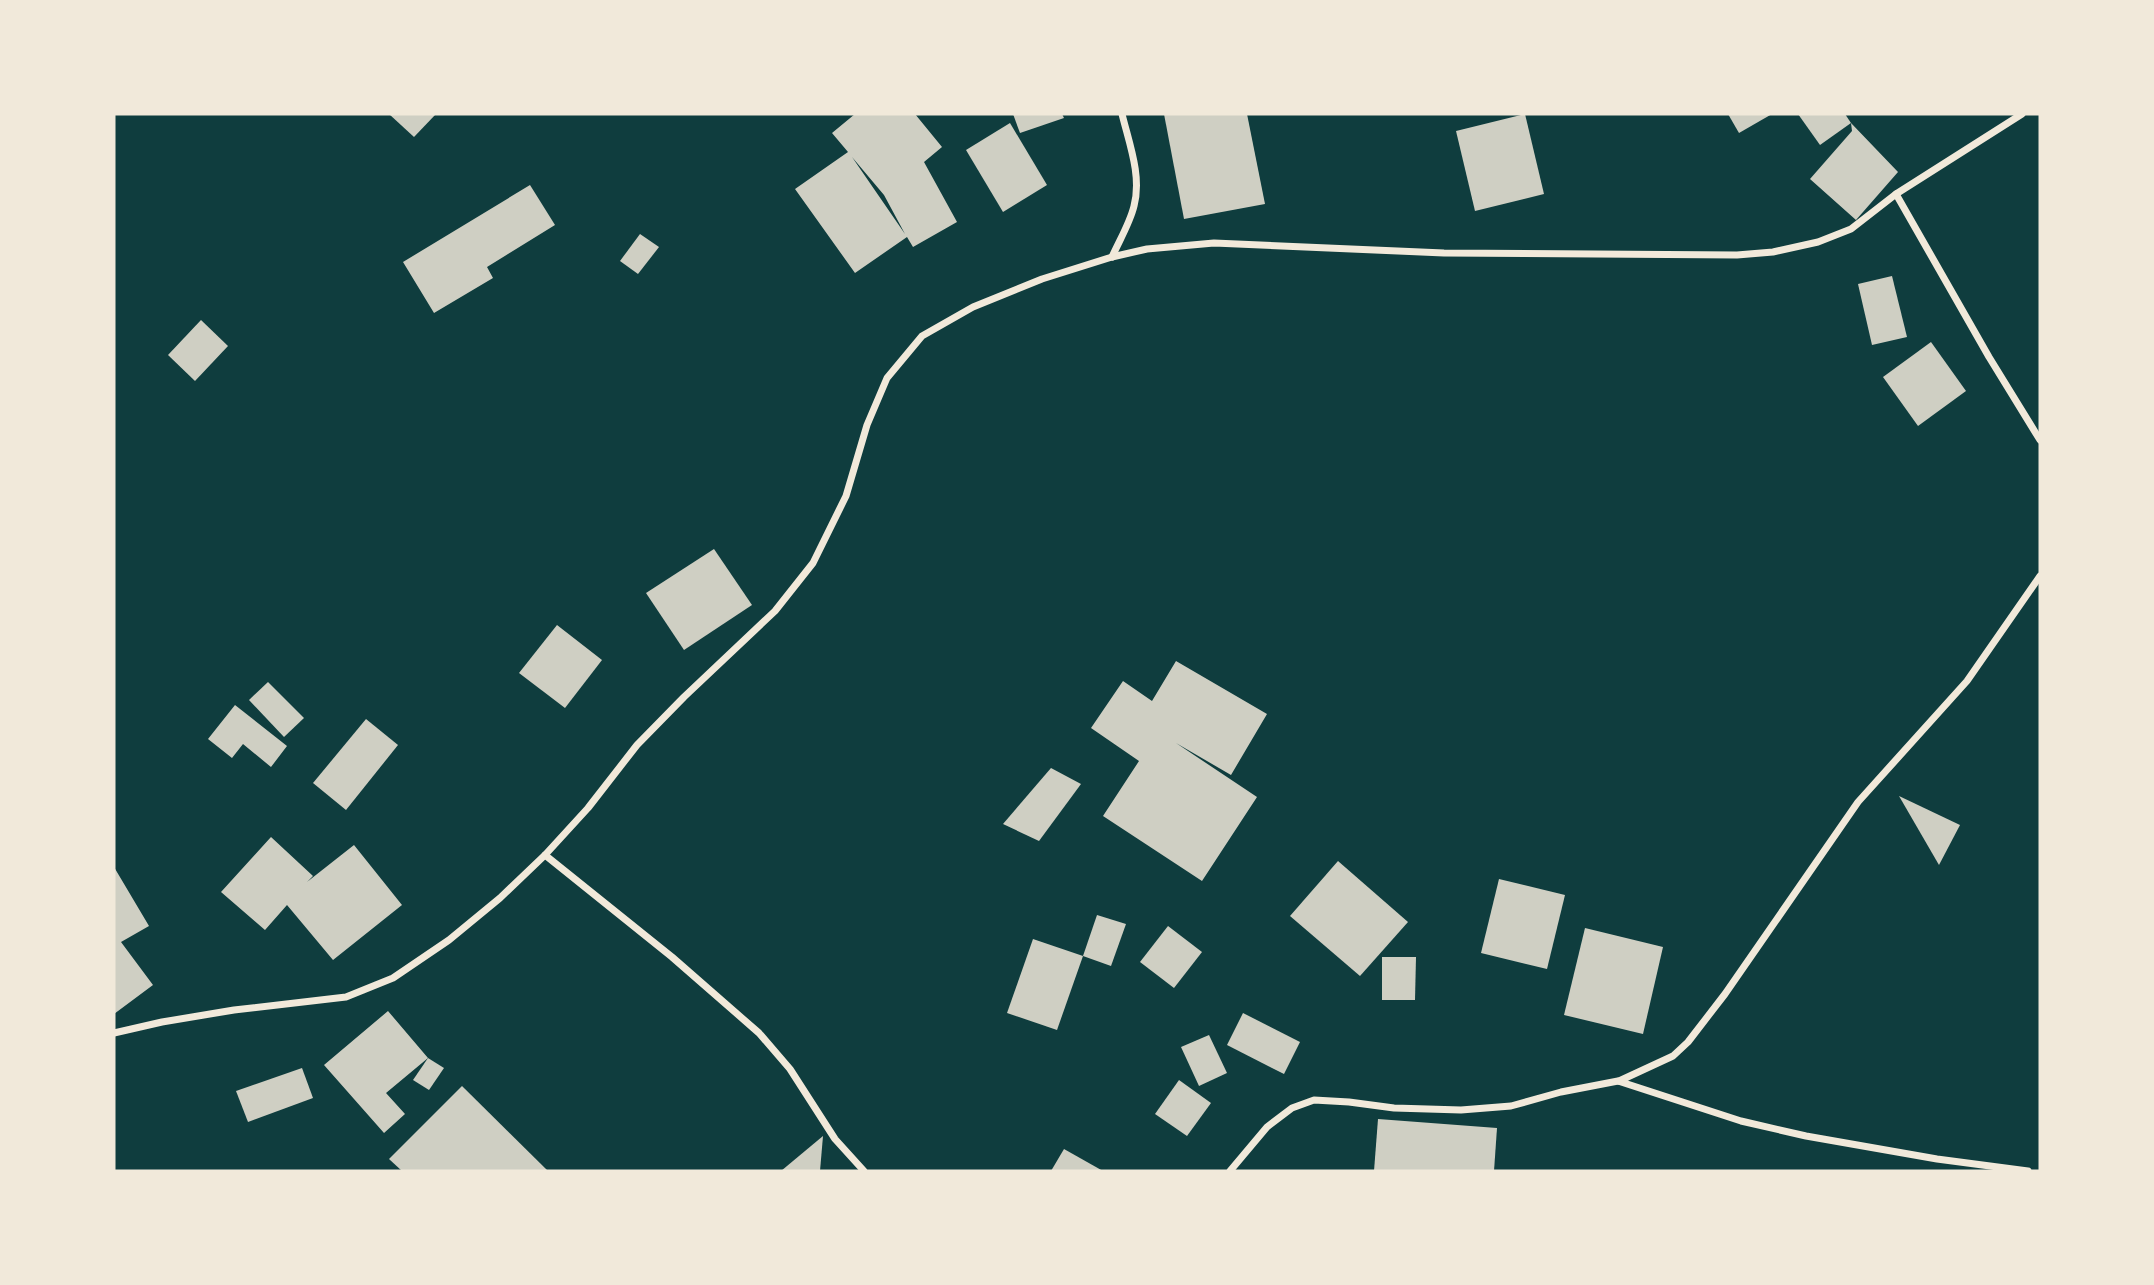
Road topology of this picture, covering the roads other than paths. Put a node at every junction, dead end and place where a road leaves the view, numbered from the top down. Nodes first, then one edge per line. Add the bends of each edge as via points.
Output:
1 (1122, 114) edge
2 (2022, 114) edge
3 (1896, 194) junction
4 (1112, 257) junction
5 (2040, 440) edge
6 (2040, 576) edge
7 (545, 855) junction
8 (114, 1033) edge
9 (1619, 1081) junction
10 (864, 1171) edge
11 (1230, 1171) edge
12 (2028, 1171) edge

1 - 4 street via 1137,190
2 - 3 street
3 - 4 street via 1851,229 1818,242 1737,255 1444,253 1214,243
3 - 5 street
4 - 7 street via 973,307 922,335 887,378 846,496 813,563 775,611 637,745
6 - 9 street via 1967,681 1858,802 1688,1042 1672,1056
7 - 8 street via 449,940 393,978 346,997 234,1010
7 - 10 street via 759,1033 790,1069 835,1139
9 - 11 street via 1511,1106 1461,1110 1314,1100 1292,1108 1267,1127
9 - 12 street via 1793,1133

